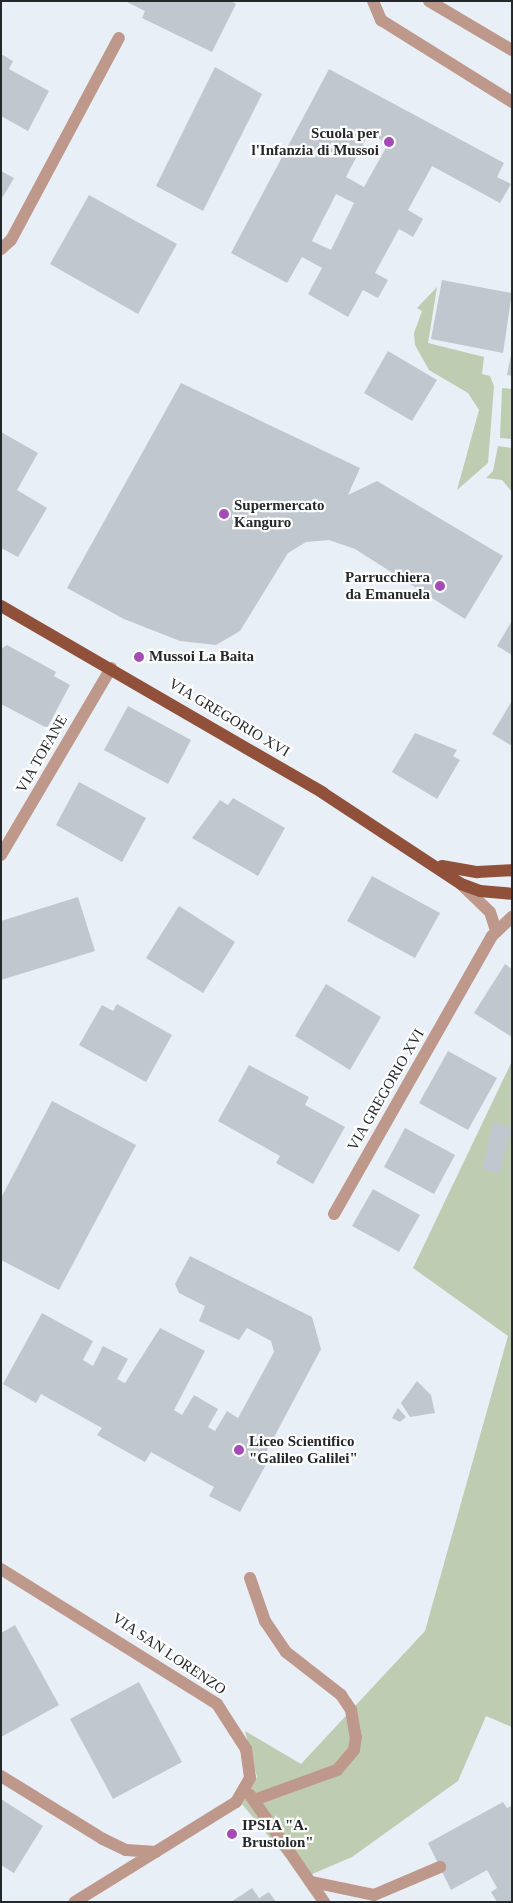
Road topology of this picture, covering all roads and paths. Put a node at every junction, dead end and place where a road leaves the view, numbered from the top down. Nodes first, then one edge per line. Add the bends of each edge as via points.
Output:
1 (374, 1) edge
2 (429, 1) edge
3 (120, 38) dead end
4 (512, 50) edge
5 (512, 102) edge
6 (1, 249) edge
7 (1, 606) edge
8 (111, 668) junction
9 (1, 855) edge
10 (437, 865) junction
11 (512, 870) edge
12 (461, 884) junction
13 (512, 894) edge
14 (512, 917) edge
15 (512, 923) edge
16 (496, 930) junction
17 (334, 1214) dead end
18 (1, 1569) edge
19 (250, 1578) dead end
20 (1, 1776) edge
21 (244, 1790) junction
22 (254, 1800) junction
23 (156, 1852) junction
24 (440, 1867) dead end
25 (312, 1882) junction
26 (75, 1902) edge
27 (324, 1902) edge

1 - 5 street via 381,20
2 - 4 street
3 - 6 street via 11,240
7 - 8 main road, VIA GREGORIO XVI
8 - 9 street, VIA TOFANE
8 - 10 main road, VIA GREGORIO XVI
10 - 11 main road, VIA GREGORIO XVI via 477,872
10 - 12 main road, VIA GREGORIO XVI
12 - 13 main road, VIA GREGORIO XVI via 480,891
12 - 16 street, VIA GREGORIO XVI via 490,912
14 - 16 street, VIA GREGORIO XVI
15 - 16 street
16 - 17 street, VIA GREGORIO XVI
18 - 21 street, VIA SAN LORENZO via 217,1704 246,1749 250,1778
19 - 22 street via 265,1621 286,1652 341,1695 352,1710 356,1737 354,1750 337,1770
20 - 23 street via 103,1839 126,1850
21 - 22 street
21 - 23 street via 223,1812
22 - 25 street
23 - 26 street
24 - 25 street via 374,1895
25 - 27 street

